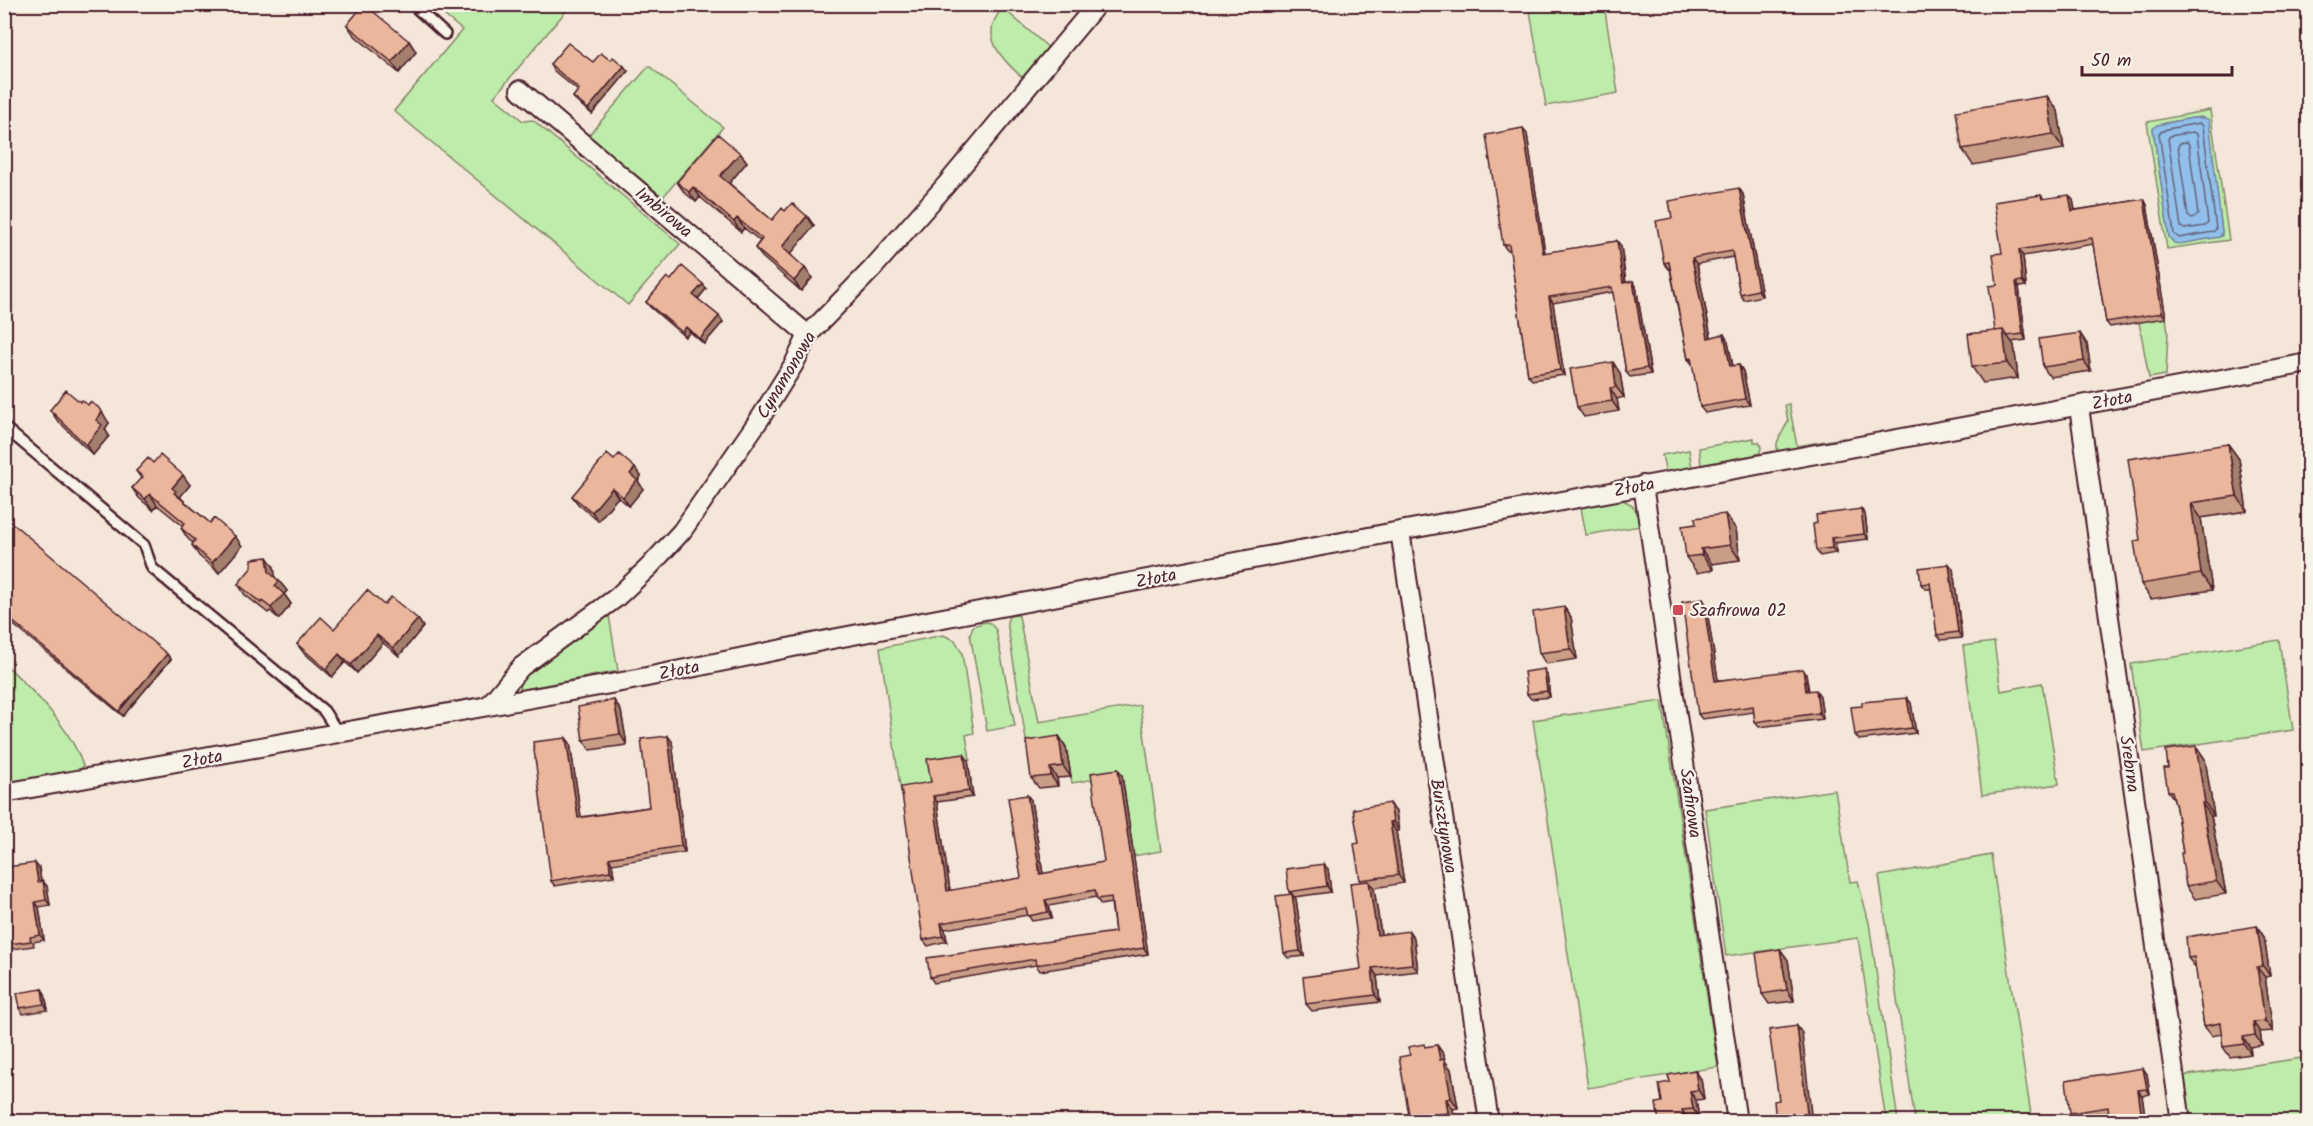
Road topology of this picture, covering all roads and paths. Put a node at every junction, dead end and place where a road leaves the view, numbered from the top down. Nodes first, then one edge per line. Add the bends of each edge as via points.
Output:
1 (412, 4) edge
2 (1097, 4) edge
3 (445, 34) dead end
4 (520, 90) dead end
5 (808, 335) junction
6 (2308, 363) edge
7 (2079, 406) junction
8 (4, 427) edge
9 (1643, 485) junction
10 (1400, 531) junction
11 (489, 705) junction
12 (339, 734) junction
13 (4, 793) edge
14 (1489, 1122) edge
15 (1737, 1122) edge
16 (2181, 1122) edge

1 - 3 lane
2 - 5 street, Cynamonowa via 872,269
4 - 5 street, Imbirowa
5 - 11 street, Cynamonowa via 761,417 682,531 616,598 521,667
6 - 7 street, Złota
7 - 9 street, Złota
7 - 16 street, Srebrna
8 - 12 lane via 144,545 152,568 324,711
9 - 10 street, Złota
9 - 15 street, Szafirowa
10 - 11 street, Złota
10 - 14 street, Bursztynowa
11 - 12 street, Złota
12 - 13 street, Złota

